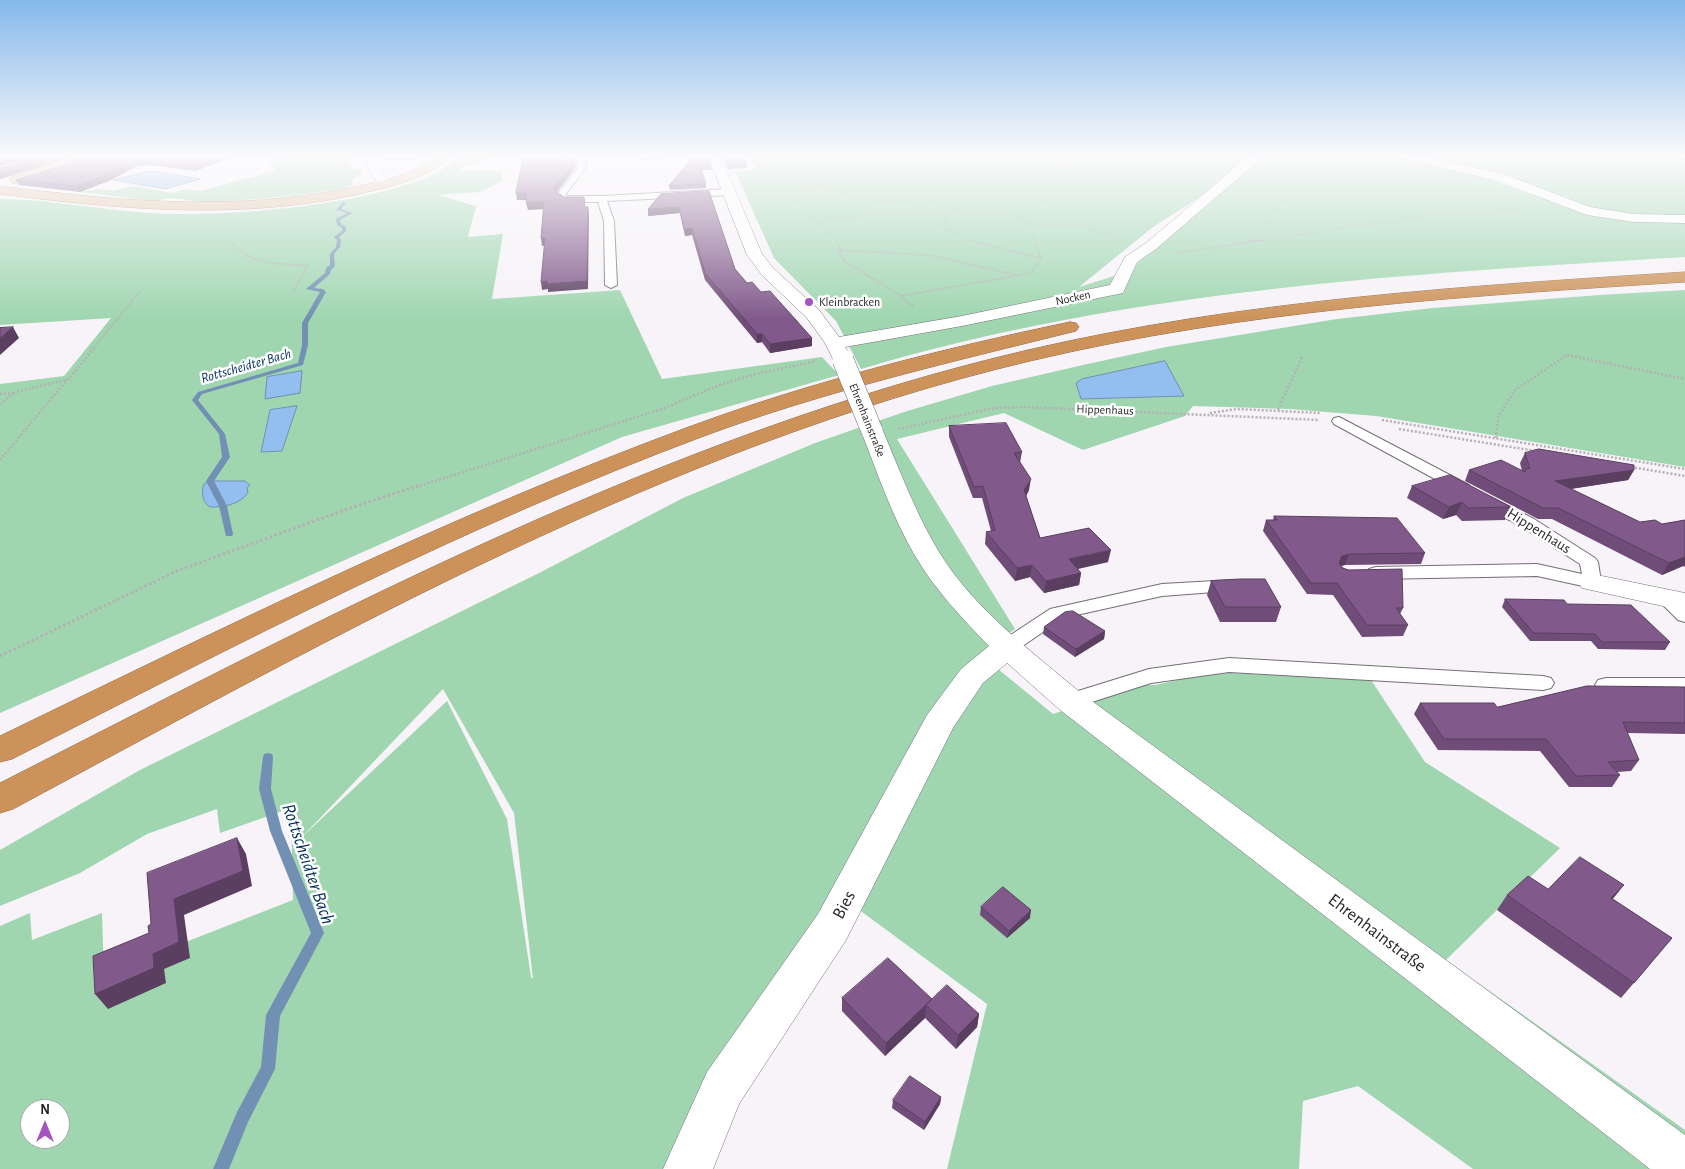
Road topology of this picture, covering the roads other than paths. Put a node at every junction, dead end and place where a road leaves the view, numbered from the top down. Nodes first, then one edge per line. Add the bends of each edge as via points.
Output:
1 (605, 210) edge
2 (736, 210) edge
3 (1194, 210) edge
4 (1587, 210) edge
5 (1685, 219) edge
6 (1685, 265) edge
7 (1685, 277) edge
8 (611, 285) dead end
9 (839, 353) junction
10 (1333, 418) road end
11 (1354, 573) edge
12 (1251, 581) edge
13 (1592, 582) junction
14 (1679, 605) edge
15 (1007, 647) junction
16 (1543, 684) dead end
17 (1685, 685) edge
18 (1606, 686) edge
19 (1070, 701) junction
20 (0, 750) edge
21 (0, 799) edge
22 (1685, 1165) edge
23 (688, 1169) edge

1 - 8 lane
2 - 9 street, Ehrenhainstraße via 755,255 768,272 813,314
3 - 9 street, Nocken via 1130,260 1117,289 962,320
4 - 5 street via 1634,218
6 - 20 highway via 1392,284 1258,298 1077,325 903,366 688,435 550,490 373,569
7 - 21 highway via 1421,296 1285,310 1102,339 929,382 711,455 576,511 385,601
9 - 15 street, Ehrenhainstraße, bridge via 898,494 927,554 964,604
10 - 13 lane, Hippenhaus via 1528,523 1588,562
11 - 13 lane, Hippenhaus via 1537,570
12 - 15 lane via 1235,586 1162,590 1057,613
13 - 14 street, Hippenhaus
15 - 19 street, Ehrenhainstraße
15 - 23 street, Bies via 972,676 939,723 832,927 722,1088
16 - 19 lane via 1229,665 1149,676
17 - 18 lane
19 - 22 street, Ehrenhainstraße

